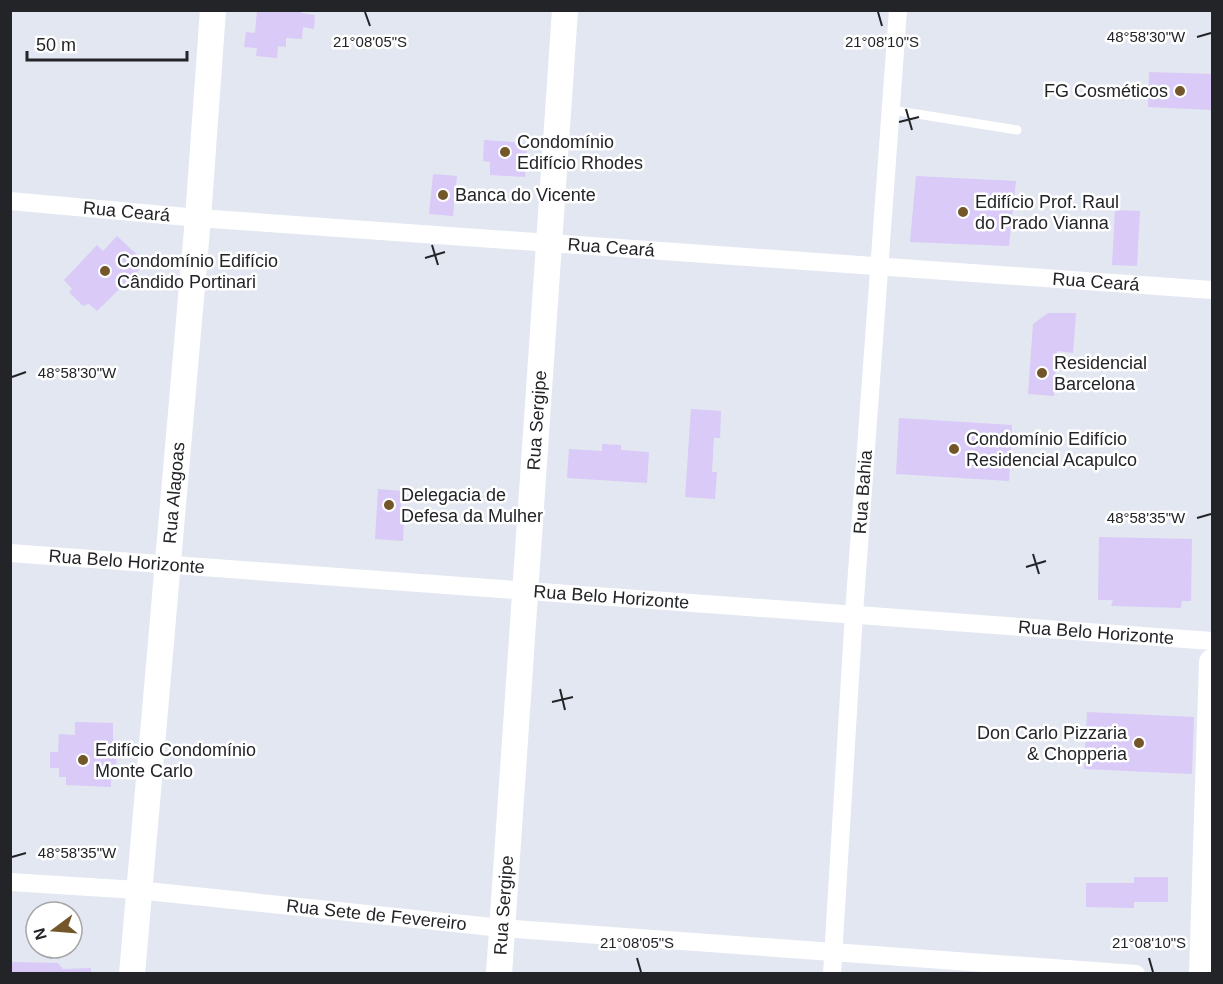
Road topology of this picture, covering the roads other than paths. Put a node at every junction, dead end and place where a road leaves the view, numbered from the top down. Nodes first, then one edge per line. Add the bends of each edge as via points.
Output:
1 (213, 10) edge
2 (565, 10) edge
3 (898, 10) edge
4 (892, 110) junction
5 (1017, 130) dead end
6 (10, 201) edge
7 (198, 218) junction
8 (548, 242) junction
9 (882, 265) junction
10 (1212, 290) edge
11 (10, 553) edge
12 (166, 564) junction
13 (525, 591) junction
14 (854, 613) junction
15 (1212, 641) edge
16 (1212, 662) edge
17 (10, 882) edge
18 (137, 890) junction
19 (502, 928) junction
20 (834, 952) junction
21 (132, 974) edge
22 (499, 974) edge
23 (832, 974) edge
24 (1136, 974) edge
25 (1202, 974) edge

1 - 7 street, Rua Alagoas
2 - 8 street, Rua Sergipe
3 - 4 street, Rua Bahia
4 - 5 lane
4 - 9 street, Rua Bahia
6 - 7 street, Rua Ceará
7 - 8 street, Rua Ceará
7 - 12 street, Rua Alagoas
8 - 9 street, Rua Ceará
8 - 13 street, Rua Sergipe
9 - 10 street, Rua Ceará
9 - 14 street, Rua Bahia
11 - 12 street, Rua Belo Horizonte
12 - 13 street, Rua Belo Horizonte
12 - 18 street, Rua Alagoas
13 - 14 street, Rua Belo Horizonte
13 - 19 street, Rua Sergipe
14 - 15 street, Rua Belo Horizonte
14 - 20 street, Rua Bahia
16 - 25 street
17 - 18 street, Rua Sete de Fevereiro
18 - 19 street, Rua Sete de Fevereiro
18 - 21 street, Rua Alagoas
19 - 20 street, Rua Sete de Fevereiro
19 - 22 street, Rua Sergipe
20 - 23 street, Rua Bahia
20 - 24 street, Rua Sete de Fevereiro

